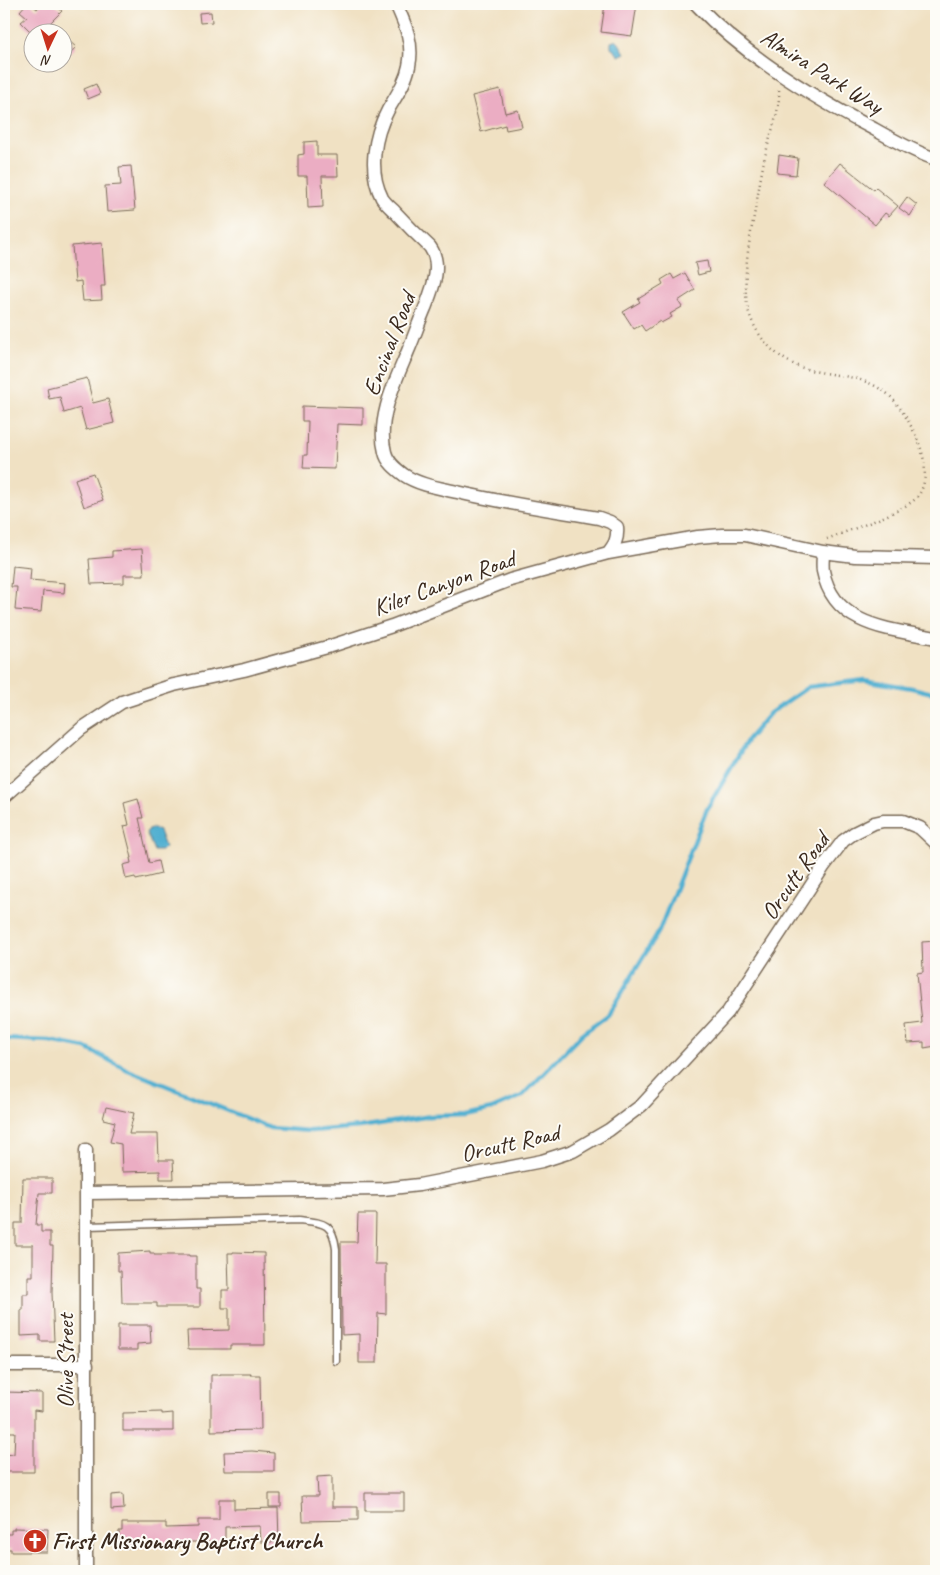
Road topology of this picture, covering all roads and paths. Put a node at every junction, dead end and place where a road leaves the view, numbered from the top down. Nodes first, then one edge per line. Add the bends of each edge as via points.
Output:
1 (396, 4) edge
2 (696, 4) edge
3 (779, 73) junction
4 (936, 159) edge
5 (804, 548) junction
6 (608, 552) junction
7 (824, 552) junction
8 (936, 558) edge
9 (936, 638) edge
10 (4, 797) edge
11 (936, 843) edge
12 (86, 1150) dead end
13 (86, 1193) junction
14 (86, 1226) junction
15 (336, 1361) dead end
16 (4, 1365) edge
17 (87, 1365) junction
18 (86, 1571) edge

1 - 6 street, Encinal Road via 407,28 409,65 379,135 373,159 374,178 382,200 430,247 436,266 434,286 386,406 385,452 390,463 418,482 481,498 610,522 618,533 617,542
2 - 3 street, Almira Park Way via 716,26
3 - 4 street, Almira Park Way via 844,113 922,155
3 - 5 path via 780,102 749,244 746,282 749,313 765,342 789,362 809,370 853,377 886,393 911,424 922,451 924,468 924,483 918,496 905,508
5 - 6 street, Kiler Canyon Road via 745,536 722,535
5 - 7 street, Kiler Canyon Road
6 - 10 street, Kiler Canyon Road via 510,580 331,646 174,685 122,702 81,729
7 - 8 street, Kiler Canyon Road
7 - 9 street via 823,570 832,596 841,607 857,618 880,626
11 - 13 street, Orcutt Road via 920,828 903,822 883,821 843,841 728,1012 642,1105 573,1151 504,1169 383,1189
12 - 13 street, Olive Street
13 - 14 street, Olive Street
14 - 15 lane via 299,1220 330,1228 336,1249
14 - 17 street, Olive Street
16 - 17 street
17 - 18 street, Olive Street

